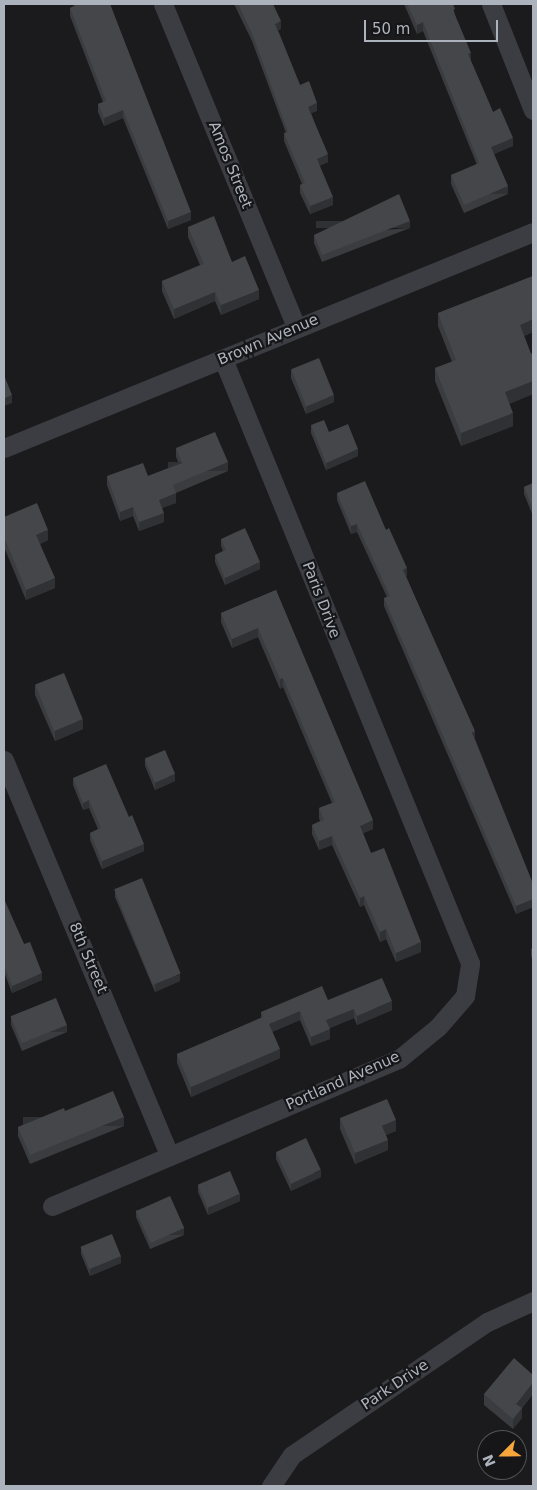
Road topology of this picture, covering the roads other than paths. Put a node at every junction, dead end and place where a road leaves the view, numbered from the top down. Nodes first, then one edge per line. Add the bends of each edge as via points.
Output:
1 (163, 4) edge
2 (490, 4) edge
3 (533, 110) edge
4 (533, 232) edge
5 (296, 327) junction
6 (223, 359) junction
7 (4, 448) edge
8 (4, 760) edge
9 (419, 842) joint
10 (170, 1156) junction
11 (52, 1206) dead end
12 (533, 1301) edge
13 (271, 1486) edge

1 - 5 street, Amos Street
2 - 3 street
4 - 5 street, Brown Avenue
5 - 6 street, Brown Avenue
6 - 7 street, Brown Avenue
6 - 9 street, Paris Drive
8 - 10 street, 8th Street
9 - 10 street, Portland Avenue via 470,962 465,996 438,1027 399,1059
10 - 11 street, Portland Avenue
12 - 13 street, Park Drive via 487,1322 292,1454

